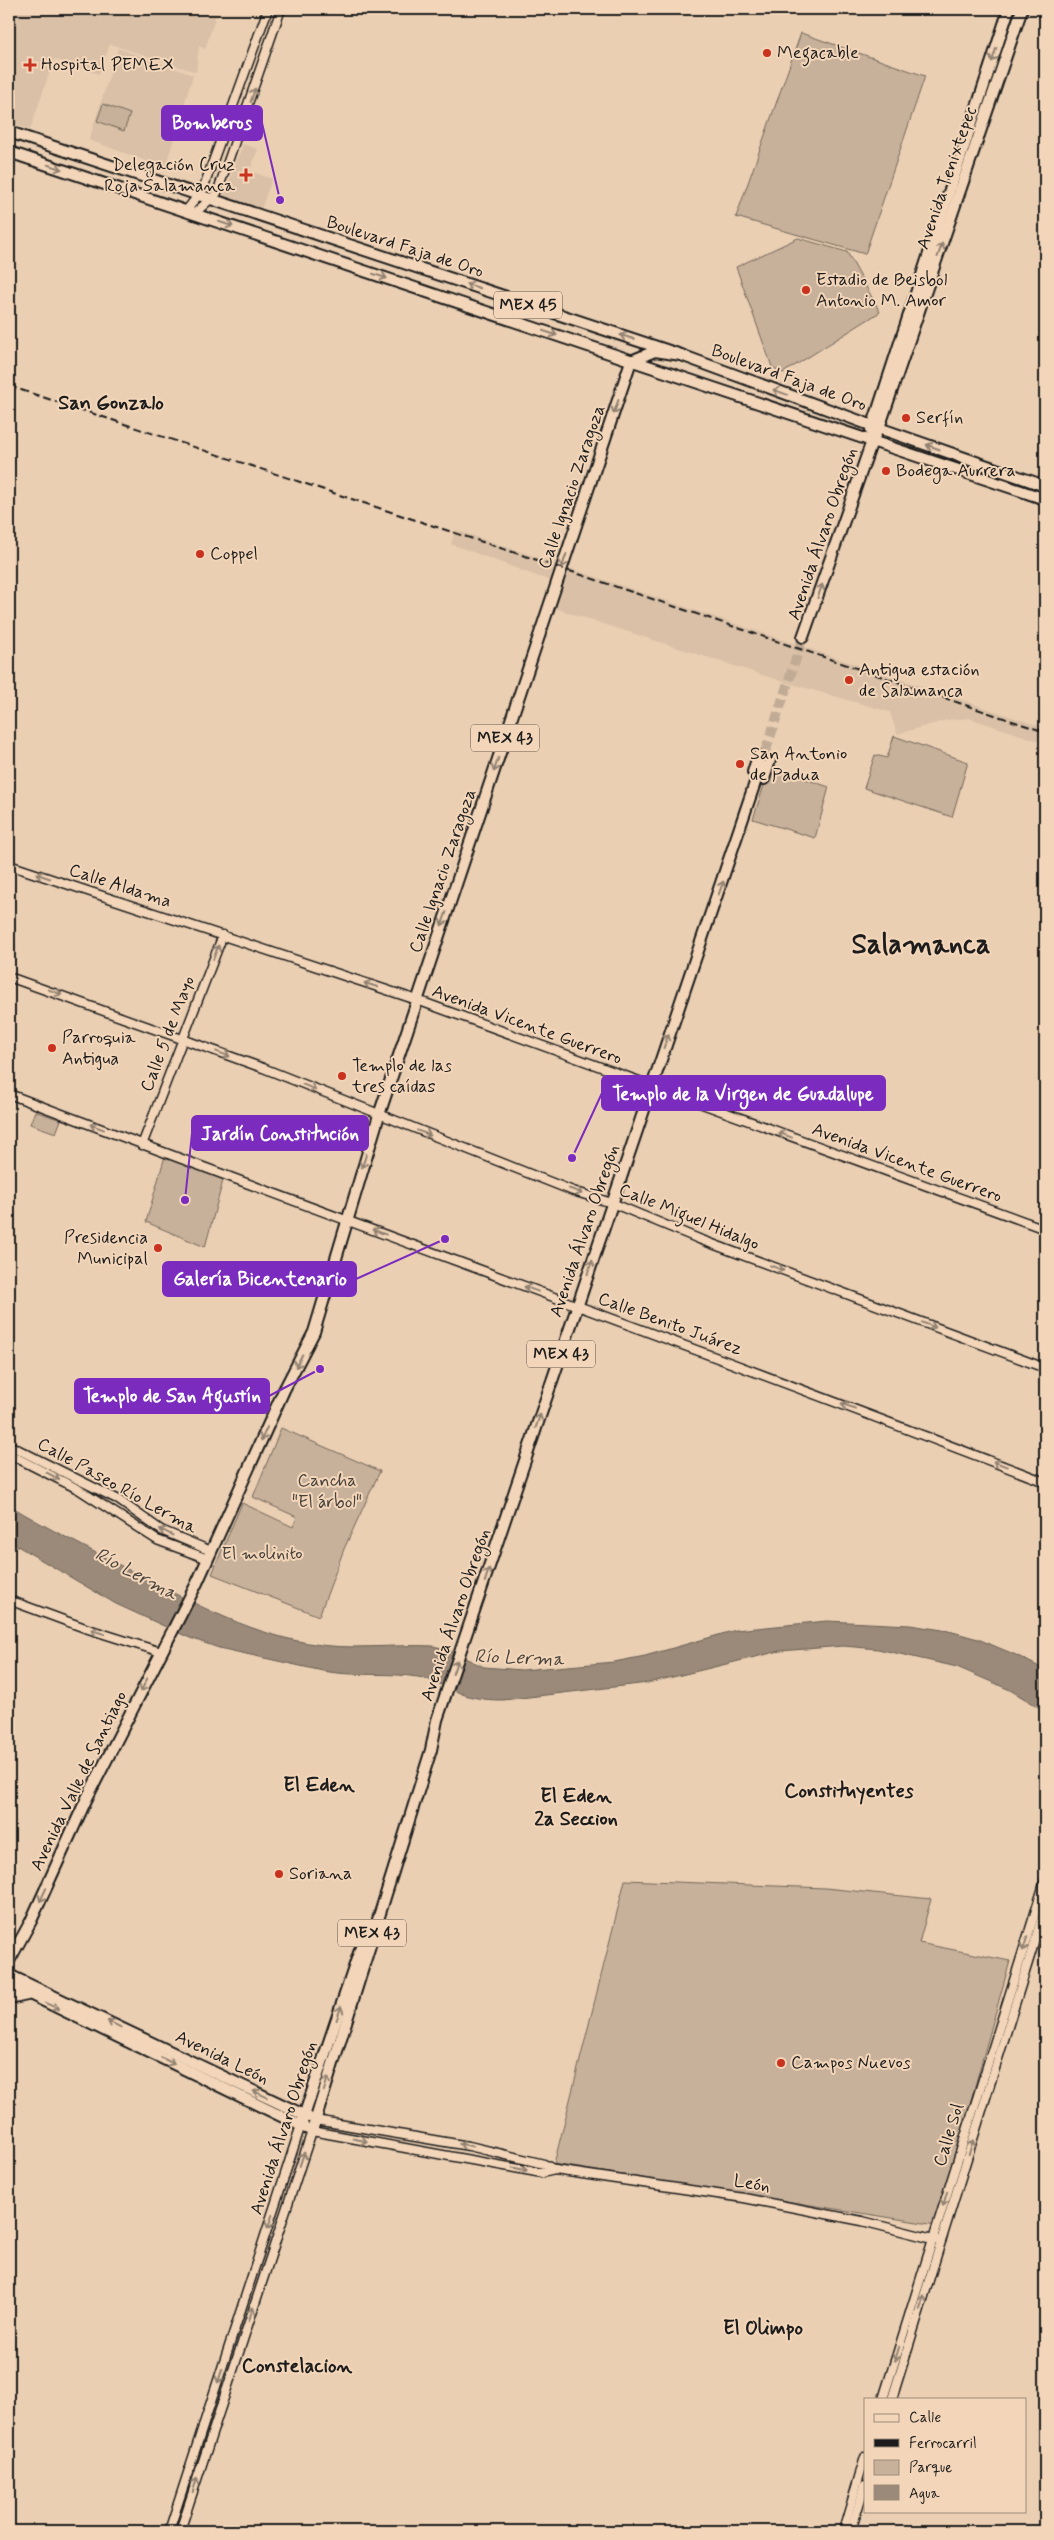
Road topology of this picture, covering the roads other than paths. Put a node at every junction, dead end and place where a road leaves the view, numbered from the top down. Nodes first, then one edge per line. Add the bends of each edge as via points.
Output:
1 (268, 9) edge
2 (281, 9) edge
3 (1009, 9) edge
4 (1022, 9) edge
5 (987, 77) junction
6 (998, 80) junction
7 (9, 132) edge
8 (22, 136) junction
9 (9, 140) edge
10 (9, 152) edge
11 (104, 164) junction
12 (90, 178) junction
13 (198, 195) junction
14 (212, 200) junction
15 (190, 212) junction
16 (263, 217) junction
17 (258, 235) junction
18 (917, 303) junction
19 (681, 355) junction
20 (632, 361) junction
21 (876, 427) junction
22 (870, 440) junction
23 (1045, 486) edge
24 (1045, 499) edge
25 (804, 637) tunnel mouth
26 (763, 761) tunnel mouth
27 (9, 865) edge
28 (223, 935) junction
29 (9, 977) edge
30 (417, 1000) junction
31 (182, 1039) junction
32 (650, 1087) junction
33 (9, 1094) edge
34 (379, 1115) junction
35 (142, 1145) junction
36 (612, 1203) junction
37 (346, 1219) junction
38 (1045, 1229) edge
39 (577, 1306) junction
40 (1045, 1368) edge
41 (9, 1445) edge
42 (9, 1454) edge
43 (1045, 1482) edge
44 (209, 1555) junction
45 (9, 1600) edge
46 (161, 1652) junction
47 (432, 1736) junction
48 (1045, 1881) edge
49 (1045, 1908) edge
50 (9, 1961) edge
51 (9, 1975) edge
52 (9, 1984) edge
53 (28, 1994) junction
54 (9, 1999) edge
55 (304, 2115) junction
56 (315, 2120) junction
57 (301, 2125) junction
58 (312, 2131) junction
59 (548, 2169) junction
60 (937, 2240) junction
61 (883, 2398) edge
62 (892, 2398) edge
63 (864, 2461) edge
64 (864, 2488) edge
65 (170, 2531) edge
66 (180, 2531) edge
67 (843, 2531) edge
68 (851, 2531) edge

1 - 13 street via 203,189
14 -> 2 street via 226,174
3 -> 5 main road, Avenida Tenixtepec
4 - 6 main road, Avenida Tenixtepec
5 - 6 main road
5 - 18 main road, Avenida Tenixtepec
18 -> 6 main road, Avenida Tenixtepec
7 - 8 main road, Boulevard Faja de Oro / MEX 45
8 - 9 main road
8 - 11 main road, Boulevard Faja de Oro / MEX 45
10 -> 12 main road, Boulevard Faja de Oro / MEX 45
11 - 12 main road via 101,175
11 - 13 main road, Boulevard Faja de Oro / MEX 45
12 - 15 main road, Boulevard Faja de Oro / MEX 45
13 - 14 main road, Boulevard Faja de Oro / MEX 45
13 - 15 street
14 - 15 street
14 - 16 main road, Boulevard Faja de Oro / MEX 45
15 -> 17 main road, Boulevard Faja de Oro / MEX 45
16 - 17 main road
19 -> 16 main road, Boulevard Faja de Oro / MEX 45
17 -> 20 main road, Boulevard Faja de Oro / MEX 45
18 - 21 main road, Avenida Tenixtepec
19 - 20 main road via 655,351
21 -> 19 main road, Boulevard Faja de Oro / MEX 45
20 - 22 main road, Boulevard Faja de Oro / MEX 45
20 -> 30 main road, Calle Ignacio Zaragoza / MEX 43
21 - 22 main road, Avenida Tenixtepec
23 -> 21 main road, Boulevard Faja de Oro / MEX 45
22 - 24 main road, Boulevard Faja de Oro / MEX 45
25 -> 22 main road, Avenida Álvaro Obregón
32 -> 26 main road, Avenida Álvaro Obregón / MEX 43 via 729,865 731,842
28 -> 27 street, Calle Aldama
30 -> 28 street, Avenida Vicente Guerrero
31 -> 28 street, Calle 5 de Mayo
29 -> 31 street, Calle Miguel Hidalgo
30 - 32 street, Avenida Vicente Guerrero
30 - 34 main road, Calle Ignacio Zaragoza / MEX 43
31 -> 34 street, Calle Miguel Hidalgo
31 - 35 street, Calle 5 de Mayo
32 - 36 main road, Avenida Álvaro Obregón / MEX 43
38 -> 32 street, Avenida Vicente Guerrero
35 -> 33 street, Calle Benito Juárez
34 -> 36 street, Calle Miguel Hidalgo via 573,1191
34 -> 37 main road, Calle Ignacio Zaragoza / MEX 43
35 - 37 street, Calle Benito Juárez
39 -> 36 main road, Avenida Álvaro Obregón / MEX 43
36 -> 40 street, Calle Miguel Hidalgo via 699,1239
39 -> 37 street, Calle Benito Juárez
37 -> 44 main road, Calle Ignacio Zaragoza / MEX 43 via 314,1332
43 -> 39 street, Calle Benito Juárez via 759,1371
47 -> 39 main road, Avenida Álvaro Obregón / MEX 43
44 -> 41 street, Calle Paseo Río Lerma via 161,1530 117,1498
42 -> 44 street, Calle Paseo Río Lerma via 78,1489 157,1540
44 - 46 main road, Avenida Valle de Santiago / MEX 43
46 -> 45 street
46 -> 50 main road, Avenida Valle de Santiago / MEX 43
55 -> 47 main road, Avenida Álvaro Obregón / MEX 43 via 392,1855 415,1775
56 -> 47 main road, Avenida Álvaro Obregón / MEX 43 via 431,1750
48 -> 60 street, Calle Sol
60 -> 49 street, Calle Sol
55 -> 51 main road, Avenida León
52 - 53 main road, Avenida León
53 - 54 main road
53 -> 57 main road, Avenida León
55 - 56 main road, Avenida León
55 - 57 main road, Avenida Álvaro Obregón / MEX 43
56 - 58 main road, Avenida Álvaro Obregón / MEX 43
59 -> 56 street, Avenida León via 469,2146
57 - 58 main road, Avenida León
57 -> 65 street, Avenida Álvaro Obregón
58 -> 59 street, Avenida León
66 -> 58 street, Avenida Álvaro Obregón
59 - 60 street, León via 752,2199
60 -> 61 street, Calle Sol
62 -> 60 street, Calle Sol
63 - 67 street
64 - 68 street

